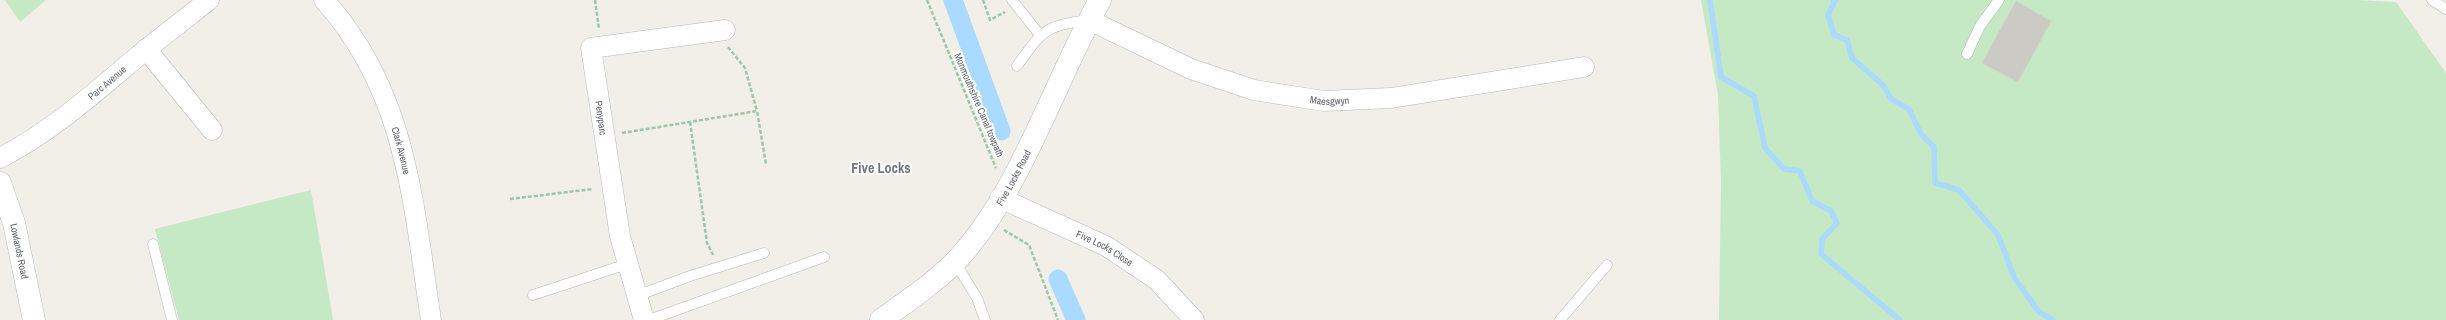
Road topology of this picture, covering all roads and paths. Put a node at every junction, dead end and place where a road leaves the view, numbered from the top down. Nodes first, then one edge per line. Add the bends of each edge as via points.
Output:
1 (209, 0) edge
2 (324, 0) edge
3 (595, 0) edge
4 (927, 0) edge
5 (983, 0) edge
6 (1100, 0) edge
7 (1999, 0) edge
8 (2432, 0) edge
9 (1014, 3) edge
10 (2446, 9) edge
11 (1089, 20) junction
12 (721, 31) joint
13 (1040, 35) junction
14 (601, 46) junction
15 (146, 49) junction
16 (1967, 54) dead end
17 (1017, 66) dead end
18 (1584, 67) dead end
19 (757, 111) junction
20 (690, 122) junction
21 (212, 130) dead end
22 (604, 136) junction
23 (0, 158) edge
24 (766, 164) dead end
25 (997, 171) dead end
26 (0, 183) edge
27 (612, 187) junction
28 (1000, 198) junction
29 (510, 199) dead end
30 (987, 221) junction
31 (153, 244) dead end
32 (764, 253) dead end
33 (824, 256) dead end
34 (955, 262) junction
35 (627, 264) junction
36 (1607, 266) dead end
37 (720, 267) junction
38 (533, 295) dead end
39 (636, 296) junction
40 (34, 320) edge
41 (172, 320) edge
42 (432, 320) edge
43 (644, 320) edge
44 (649, 320) edge
45 (881, 320) edge
46 (985, 320) edge
47 (1058, 320) edge
48 (1194, 320) edge
49 (1560, 320) edge

1 - 15 street, Parc Avenue
2 - 42 street, Clark Avenue via 345,23 369,62 396,124 410,183
3 - 14 path
4 - 25 path, Monmouthshire Canal towpath
5 - 9 path via 990,20
6 - 11 street, Five Locks Road
7 - 16 lane via 1980,26
8 - 10 lane
9 - 13 lane
11 - 13 lane via 1059,24
11 - 18 street, Maesgwyn via 1191,69 1254,90 1324,101 1391,98
11 - 28 street, Five Locks Road
12 - 14 street
12 - 19 path via 745,68
13 - 17 lane
14 - 22 street, Penyparc via 591,48
15 - 21 street
15 - 23 street, Parc Avenue via 30,143
19 - 20 path
19 - 24 path
20 - 22 path
20 - 37 path via 707,244
22 - 27 street, Penyparc
26 - 40 street, Lowlands Road via 14,223
27 - 29 path
27 - 35 street, Penyparc
28 - 30 street, Five Locks Road
28 - 48 street, Five Locks Close via 1106,246 1157,280
30 - 34 street, Five Locks Road
30 - 47 path via 1029,245
31 - 41 lane
32 - 37 lane
33 - 44 lane
34 - 45 street, Five Locks Road via 918,294
34 - 46 lane via 977,298
35 - 38 lane
35 - 39 street, Penyparc
36 - 49 lane
37 - 39 lane
39 - 43 street, Penyparc

